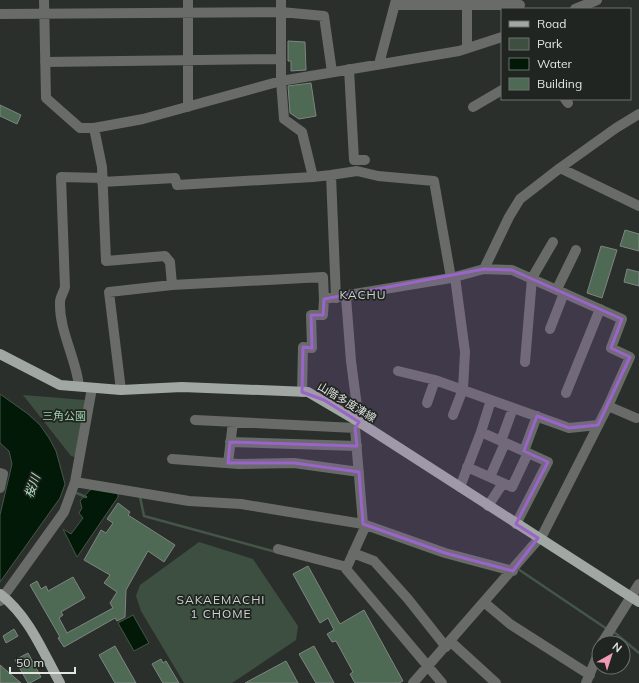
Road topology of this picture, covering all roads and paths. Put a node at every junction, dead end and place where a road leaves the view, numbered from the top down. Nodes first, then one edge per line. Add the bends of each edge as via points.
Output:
1 (44, 0) edge
2 (188, 0) edge
3 (281, 0) edge
4 (597, 0) edge
5 (467, 2) edge
6 (396, 3) edge
7 (520, 5) edge
8 (577, 8) edge
9 (281, 12) junction
10 (188, 13) junction
11 (0, 14) edge
12 (44, 15) junction
13 (501, 37) edge
14 (467, 48) junction
15 (281, 59) junction
16 (188, 60) junction
17 (45, 62) junction
18 (379, 64) junction
19 (349, 69) junction
20 (332, 72) junction
21 (281, 81) junction
22 (501, 91) edge
23 (188, 107) junction
24 (473, 107) dead end
25 (639, 114) edge
26 (94, 128) junction
27 (365, 160) dead end
28 (560, 168) junction
29 (331, 175) junction
30 (313, 177) junction
31 (102, 180) junction
32 (639, 206) edge
33 (553, 242) dead end
34 (576, 250) dead end
35 (484, 270) junction
36 (453, 278) junction
37 (532, 278) junction
38 (172, 285) junction
39 (561, 291) junction
40 (341, 298) junction
41 (324, 299) junction
42 (600, 310) junction
43 (550, 329) dead end
44 (0, 354) edge
45 (524, 362) dead end
46 (398, 371) dead end
47 (435, 380) junction
48 (79, 386) junction
49 (92, 388) junction
50 (463, 389) junction
51 (121, 390) junction
52 (302, 392) junction
53 (566, 393) dead end
54 (490, 400) junction
55 (427, 403) dead end
56 (608, 406) junction
57 (513, 408) junction
58 (453, 415) dead end
59 (537, 416) junction
60 (636, 418) dead end
61 (195, 420) dead end
62 (233, 422) junction
63 (357, 425) junction
64 (598, 426) junction
65 (481, 432) junction
66 (230, 442) junction
67 (503, 442) junction
68 (357, 446) junction
69 (526, 452) junction
70 (172, 459) dead end
71 (228, 464) junction
72 (467, 467) junction
73 (359, 472) junction
74 (0, 473) edge
75 (490, 477) junction
76 (75, 482) junction
77 (503, 483) junction
78 (0, 488) edge
79 (460, 488) junction
80 (488, 506) junction
81 (516, 524) junction
82 (364, 525) junction
83 (538, 538) junction
84 (278, 549) dead end
85 (353, 554) junction
86 (347, 567) junction
87 (513, 571) junction
88 (639, 584) edge
89 (2, 597) edge
90 (635, 600) edge
91 (485, 603) junction
92 (608, 635) edge
93 (448, 645) junction
94 (427, 667) junction
95 (588, 679) edge
96 (60, 683) edge
97 (414, 683) edge
98 (442, 683) edge
99 (496, 683) edge

1 - 12 street
2 - 10 street
3 - 9 street
4 - 8 street
5 - 6 street
5 - 7 street
5 - 14 street
6 - 18 street
9 - 10 street
9 - 15 street
9 - 20 street via 324,16
10 - 12 street
10 - 16 street
11 - 12 street
12 - 17 street
13 - 14 street
14 - 18 street
15 - 16 street
15 - 21 street
16 - 17 street
16 - 23 street
17 - 26 street via 46,98 80,128
18 - 19 street
19 - 20 street
19 - 27 street via 354,160
20 - 21 street
21 - 23 street
21 - 30 street via 284,119 302,132
22 - 24 street
23 - 26 street
25 - 28 street
26 - 31 street
28 - 32 street
28 - 35 street via 520,199
29 - 30 street
29 - 36 street via 357,172 434,181
29 - 40 street
30 - 31 street via 177,185 175,178
31 - 38 street via 106,261 165,256 170,262
31 - 48 street via 61,177 66,287 60,301
33 - 37 street
34 - 39 street
35 - 36 street
35 - 37 street via 512,270
36 - 40 street
36 - 50 street via 465,352
37 - 39 street
37 - 45 street
38 - 41 street via 324,277
38 - 51 street via 109,292
39 - 42 street
39 - 43 street
40 - 41 street
40 - 63 street via 351,361
41 - 52 street via 323,315 311,315 312,348 303,346
42 - 53 street
42 - 56 street via 622,319 610,348 630,357
44 - 48 main road, 山階多度津線 via 51,382
46 - 47 street
47 - 50 street
47 - 55 street
48 - 49 main road, 山階多度津線
49 - 51 main road, 山階多度津線
49 - 76 street
50 - 54 street
50 - 58 street
51 - 52 main road, 山階多度津線 via 182,387
52 - 63 main road, 山階多度津線 via 308,392 324,400
54 - 57 street
54 - 65 street
56 - 60 street
56 - 64 street
57 - 59 street
57 - 67 street
59 - 64 street via 569,428
59 - 69 street
61 - 62 street
62 - 63 street
62 - 66 street
63 - 68 street
63 - 79 main road, 山階多度津線
64 - 83 street via 543,534
65 - 67 street
65 - 72 street
66 - 68 street
66 - 71 street
67 - 69 street
67 - 75 street
68 - 73 street
69 - 77 street via 512,487
69 - 81 street via 548,462
70 - 71 street
71 - 73 street via 294,462
72 - 75 street
72 - 79 street
73 - 82 street
74 - 78 street via 3,474
75 - 77 street
76 - 82 street via 189,501 241,504
76 - 89 street via 64,512
77 - 80 street
79 - 80 main road, 山階多度津線
80 - 81 main road, 山階多度津線
81 - 83 main road, 山階多度津線
82 - 85 street
82 - 87 street via 445,553
83 - 87 street
83 - 90 main road, 山階多度津線
84 - 86 street
85 - 86 street
85 - 93 street via 374,561
86 - 94 street via 346,570
87 - 91 street
88 - 90 street
89 - 96 main road via 25,620
90 - 92 street
91 - 93 street
91 - 95 street via 510,624
93 - 94 street
93 - 99 street
94 - 97 street
94 - 98 street

